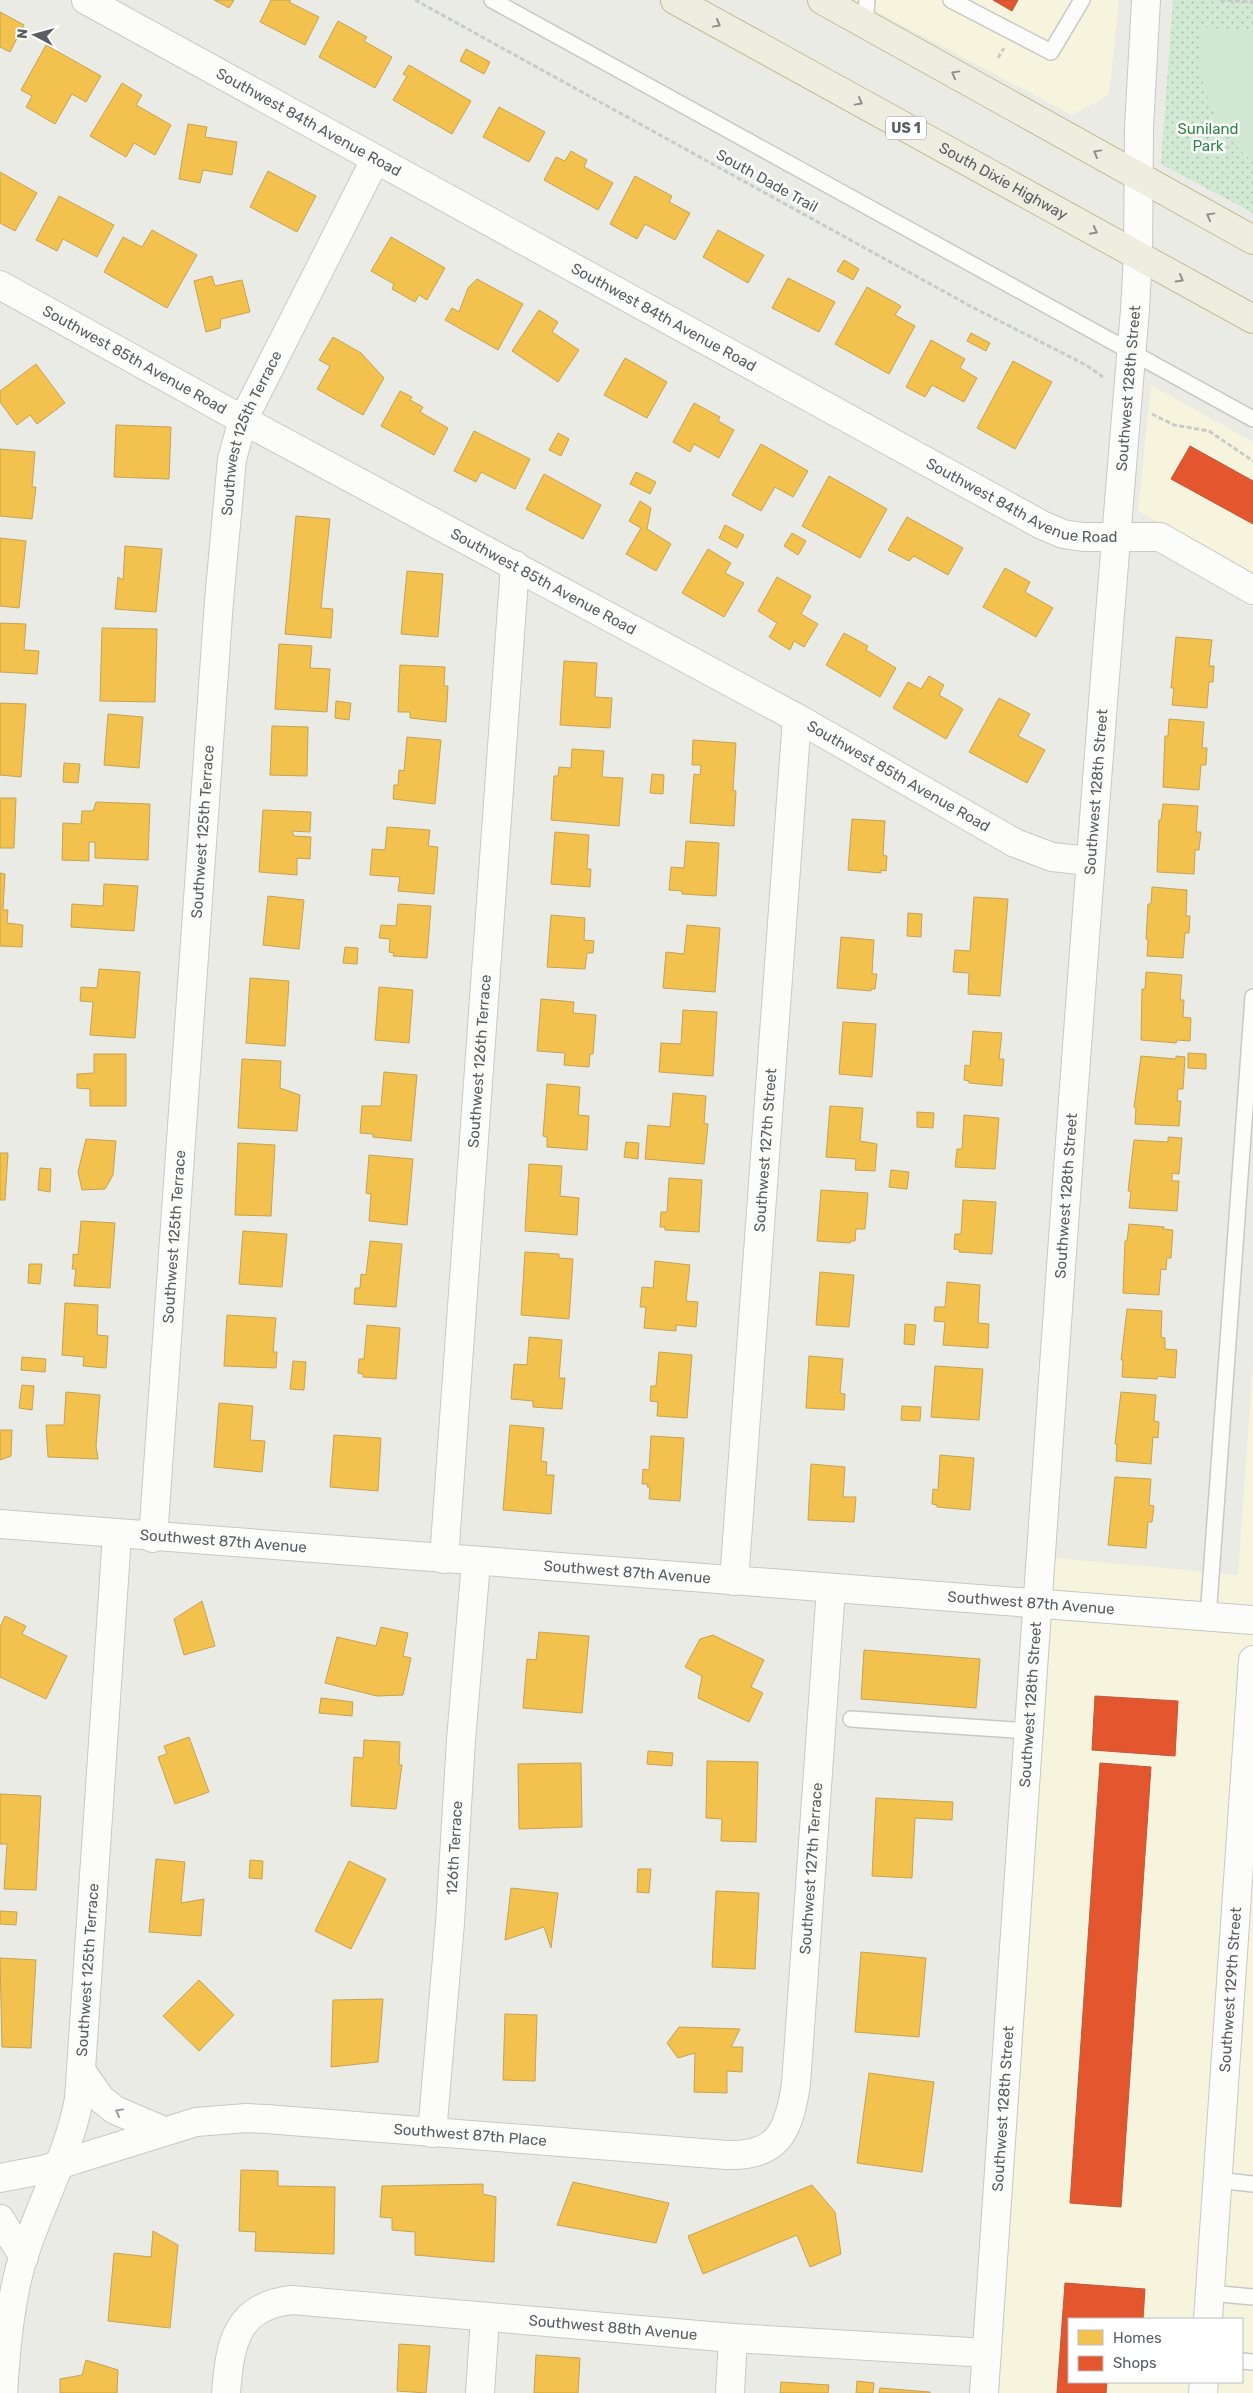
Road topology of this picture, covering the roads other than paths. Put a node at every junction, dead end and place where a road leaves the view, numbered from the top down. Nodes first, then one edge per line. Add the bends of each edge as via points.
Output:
1 (86, 0) edge
2 (492, 0) edge
3 (674, 0) edge
4 (951, 0) edge
5 (1082, 0) edge
6 (1146, 0) edge
7 (826, 1) edge
8 (866, 12) edge
9 (375, 160) junction
10 (1140, 177) junction
11 (1253, 240) edge
12 (1138, 255) junction
13 (0, 285) edge
14 (1253, 319) edge
15 (1132, 351) junction
16 (1253, 419) edge
17 (243, 420) junction
18 (1117, 538) junction
19 (515, 565) junction
20 (1253, 590) edge
21 (797, 718) junction
22 (1090, 861) junction
23 (1253, 998) edge
24 (0, 1524) edge
25 (117, 1535) junction
26 (153, 1538) junction
27 (444, 1558) junction
28 (476, 1562) junction
29 (734, 1581) junction
30 (831, 1588) junction
31 (1037, 1605) junction
32 (1208, 1618) junction
33 (1253, 1620) edge
34 (1253, 1660) edge
35 (1252, 1710) edge
36 (851, 1719) dead end
37 (1029, 1731) junction
38 (82, 2072) junction
39 (164, 2131) junction
40 (432, 2133) junction
41 (775, 2144) joint
42 (60, 2164) junction
43 (0, 2178) edge
44 (1218, 2180) junction
45 (1253, 2184) edge
46 (0, 2219) edge
47 (24, 2257) junction
48 (1253, 2297) edge
49 (1209, 2306) edge
50 (485, 2318) junction
51 (733, 2338) junction
52 (987, 2353) junction
53 (3, 2393) edge
54 (226, 2393) edge
55 (480, 2393) edge
56 (730, 2393) edge
57 (984, 2393) edge

1 - 9 street, Southwest 84th Avenue Road
2 - 15 lane
3 -> 12 highway, South Dixie Highway / US 1
4 - 5 lane via 1051,52
6 - 10 street, Southwest 128th Street via 1139,128
7 - 8 highway
10 -> 8 highway
9 - 17 street, Southwest 125th Terrace
9 - 18 street, Southwest 84th Avenue Road via 1042,525 1063,534
11 -> 10 highway
10 - 12 street, Southwest 128th Street
12 -> 14 highway, South Dixie Highway / US 1
12 - 15 street, Southwest 128th Street
13 - 17 street, Southwest 85th Avenue Road
15 - 16 lane
15 - 18 street, Southwest 128th Street
17 - 19 street, Southwest 85th Avenue Road
17 - 26 street, Southwest 125th Terrace via 230,475 219,601
18 - 20 street, Southwest 84th Avenue Road via 1160,536
18 - 22 street, Southwest 128th Street
19 - 21 street, Southwest 85th Avenue Road
19 - 27 street, Southwest 126th Terrace
21 - 22 street, Southwest 85th Avenue Road via 1015,842 1052,857
21 - 29 street, Southwest 127th Street
22 - 31 street, Southwest 128th Street
23 - 32 lane
24 - 25 street, Southwest 87th Avenue
25 - 26 street, Southwest 87th Avenue
25 - 38 street, Southwest 125th Terrace
26 - 27 street, Southwest 87th Avenue
27 - 28 street, Southwest 87th Avenue
28 - 29 street, Southwest 87th Avenue
28 - 40 street, 126th Terrace
29 - 30 street, Southwest 87th Avenue
30 - 31 street, Southwest 87th Avenue
30 - 41 street, Southwest 127th Terrace via 796,2084 791,2112
31 - 32 street, Southwest 87th Avenue
31 - 37 street, Southwest 128th Street
32 - 33 street, Southwest 87th Avenue
34 - 35 street, Southwest 129th Street
35 - 44 street, Southwest 129th Street
36 - 37 lane
37 - 52 street, Southwest 128th Street
39 -> 38 street via 115,2110 101,2099
38 - 42 street, Southwest 125th Terrace via 73,2128
39 - 40 street, Southwest 87th Place via 196,2122 246,2118
39 - 42 street, Southwest 87th Place
40 - 41 street, Southwest 87th Place via 735,2155 760,2152
42 - 43 street, Southwest 87th Place
42 - 47 street, Southwest 125th Terrace
44 - 45 lane
44 - 49 street, Southwest 129th Street
46 - 47 street
47 - 53 street, Southwest 125th Terrace via 10,2318
48 - 49 lane
50 - 51 street, Southwest 88th Avenue
50 - 54 street, Southwest 88th Avenue via 292,2300 263,2306 245,2320 231,2351
50 - 55 street
51 - 52 street, Southwest 88th Avenue
51 - 56 street
52 - 57 street, Southwest 128th Street

